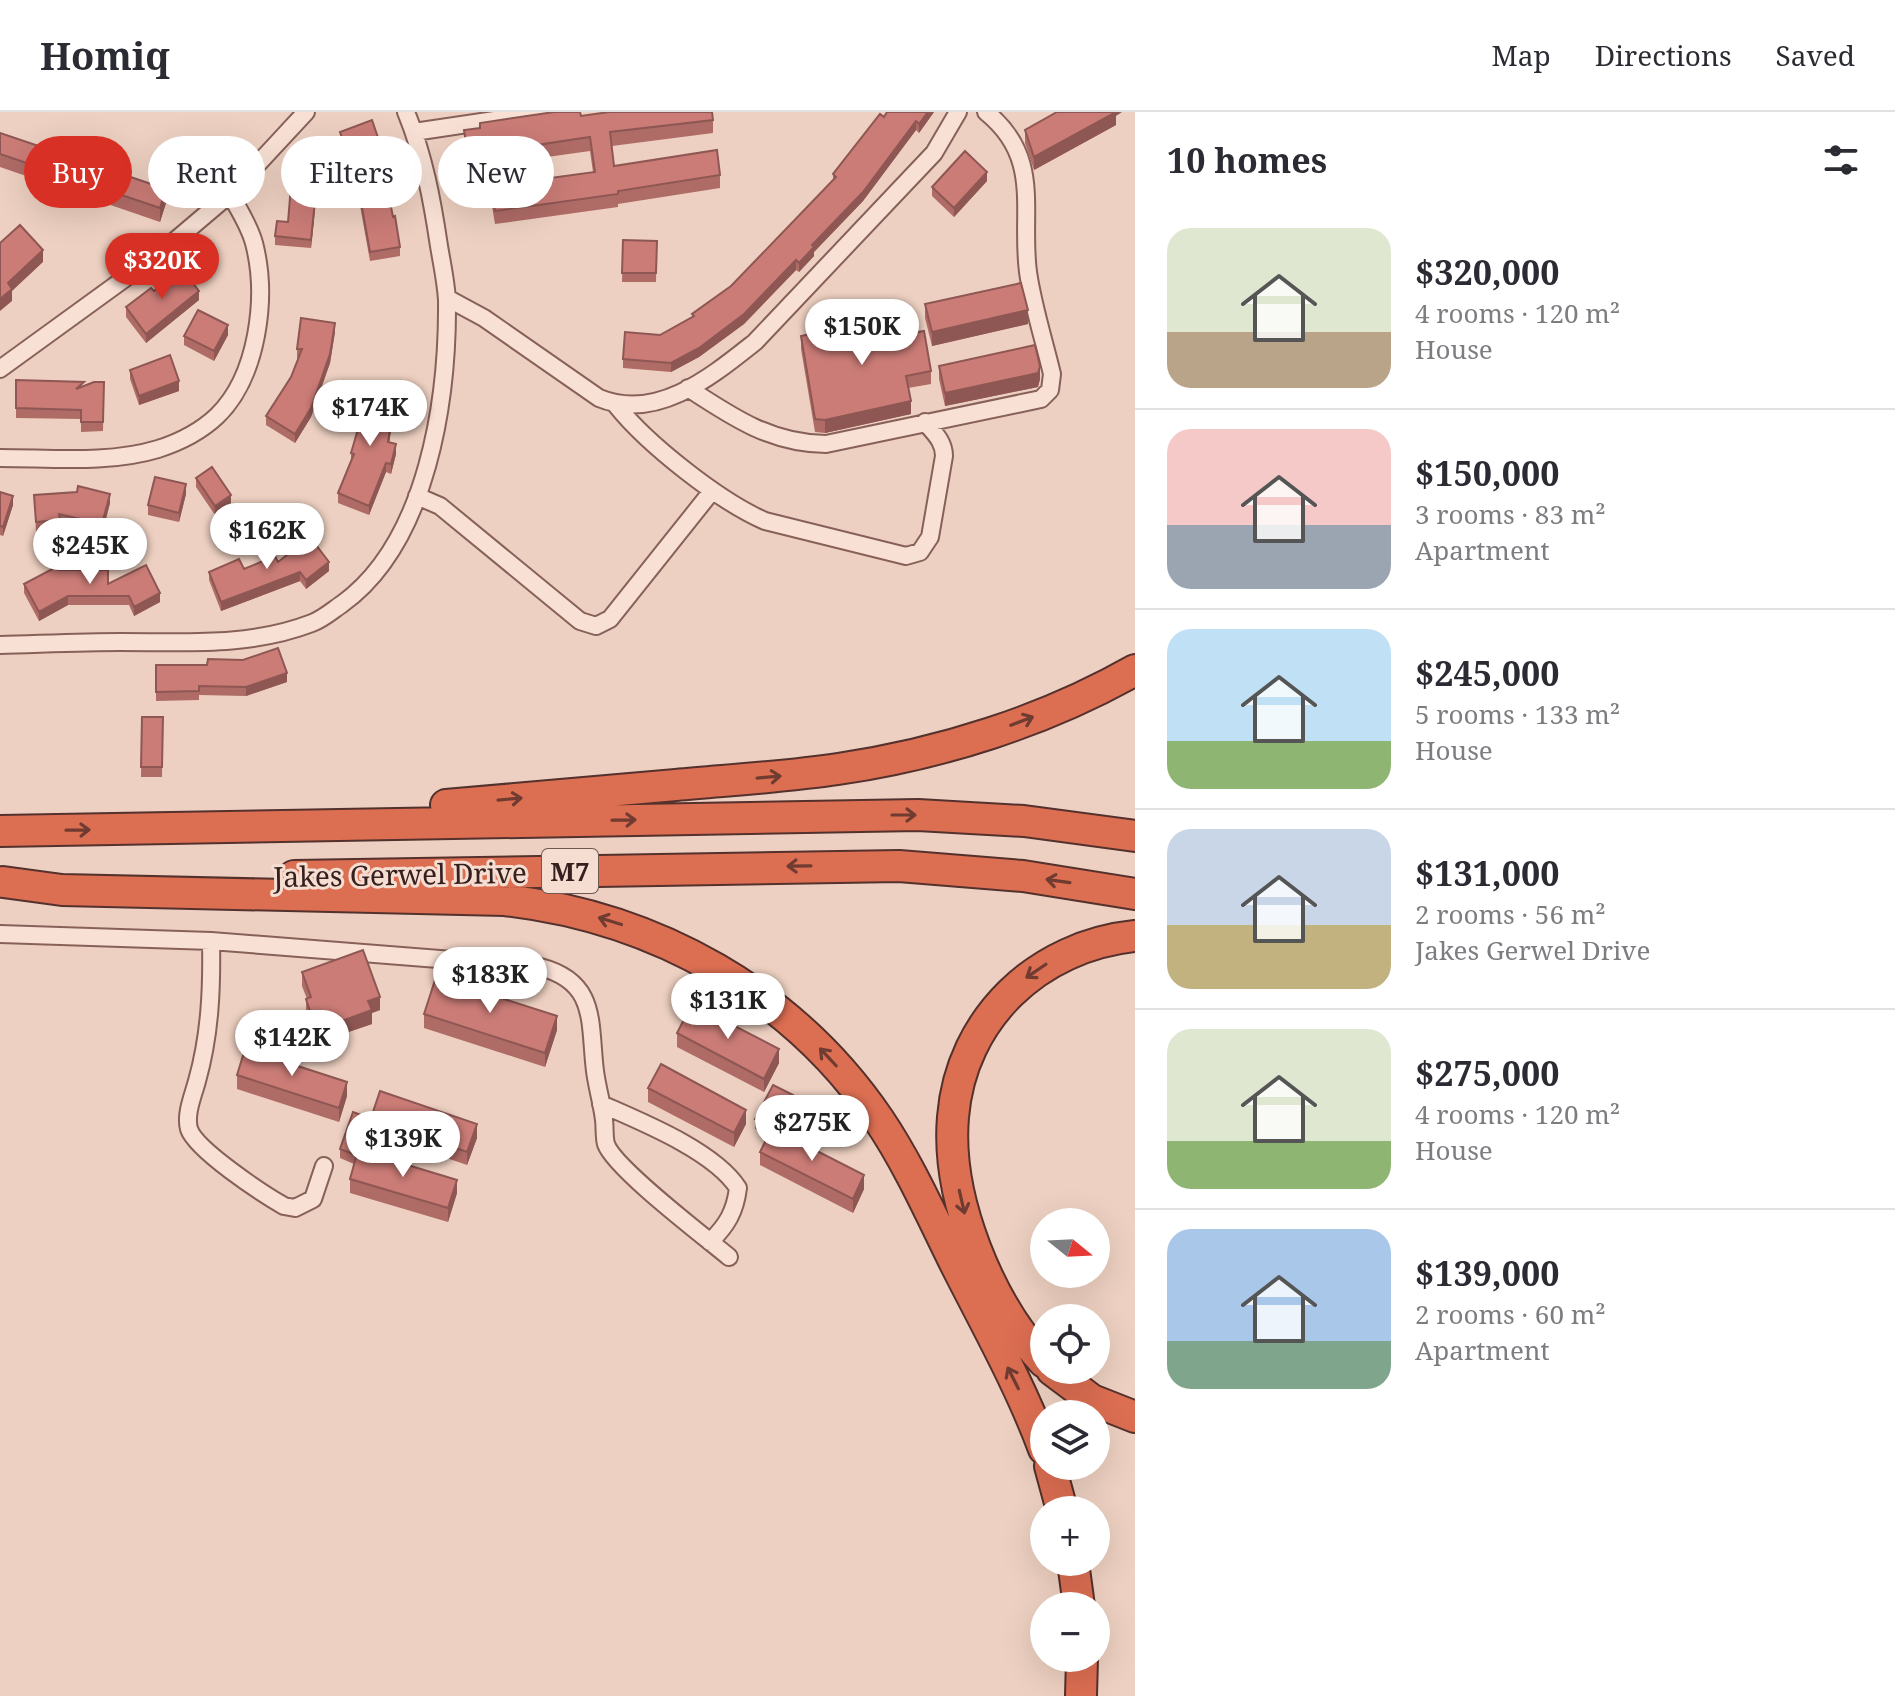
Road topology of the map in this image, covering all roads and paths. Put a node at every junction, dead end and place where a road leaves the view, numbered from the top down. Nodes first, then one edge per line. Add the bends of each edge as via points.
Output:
1 (306, 112) edge
2 (406, 112) edge
3 (548, 112) edge
4 (958, 112) edge
5 (986, 112) edge
6 (414, 132) junction
7 (265, 156) edge
8 (214, 208) edge
9 (238, 208) edge
10 (447, 298) junction
11 (0, 369) edge
12 (688, 388) junction
13 (616, 405) junction
14 (960, 415) junction
15 (925, 422) junction
16 (944, 447) junction
17 (0, 458) edge
18 (712, 491) junction
19 (417, 496) junction
20 (0, 645) edge
21 (1135, 670) edge
22 (294, 826) junction
23 (0, 831) edge
24 (1135, 836) edge
25 (2, 882) edge
26 (1135, 894) edge
27 (0, 934) edge
28 (1135, 936) edge
29 (211, 941) junction
30 (601, 1104) junction
31 (324, 1166) dead end
32 (710, 1242) junction
33 (729, 1257) dead end
34 (1030, 1344) edge
35 (1069, 1384) edge
36 (1030, 1416) edge
37 (1135, 1417) edge
38 (1082, 1672) edge
39 (1081, 1696) edge

1 - 7 street
2 - 6 street
3 - 6 street
4 - 12 street via 934,153 755,342
5 - 14 street via 1010,138 1026,176 1028,275 1052,383 1041,399 1030,403
6 - 10 street via 432,197
8 - 11 street
9 - 17 street via 254,244 258,273 256,344 218,415 190,437 121,457
10 - 13 street
10 - 19 street via 442,383
12 - 13 street via 665,401
12 - 15 street via 755,429 795,442 826,444
13 - 18 street via 630,423
14 - 15 street
14 - 16 street
15 - 16 street
16 - 18 street via 930,537 914,555 765,521
18 - 19 street via 610,619 596,626 580,621 440,506
19 - 20 street via 406,526 368,582 316,622 246,640 208,643
22 -> 21 highway via 336,814 869,764 1009,726
23 -> 22 highway, Jakes Gerwel Drive / M7
22 -> 24 highway, Jakes Gerwel Drive / M7 via 918,815 1042,822
26 -> 25 highway, Jakes Gerwel Drive / M7 via 988,872 846,865
36 -> 25 highway via 910,1172 873,1111 794,1024 707,962 609,920 505,900 62,890
27 - 29 street
28 -> 34 highway via 1074,950 1015,987 978,1033 955,1098 954,1157 970,1230 993,1287
29 - 30 street via 562,973 587,1006
29 - 31 street via 212,989 190,1131 205,1149 284,1206 295,1208 313,1199
30 - 32 street via 606,1145 615,1158
30 - 32 street via 720,1166 732,1180 738,1188 735,1208
32 - 33 street
35 - 37 highway via 1101,1405
38 - 39 highway

